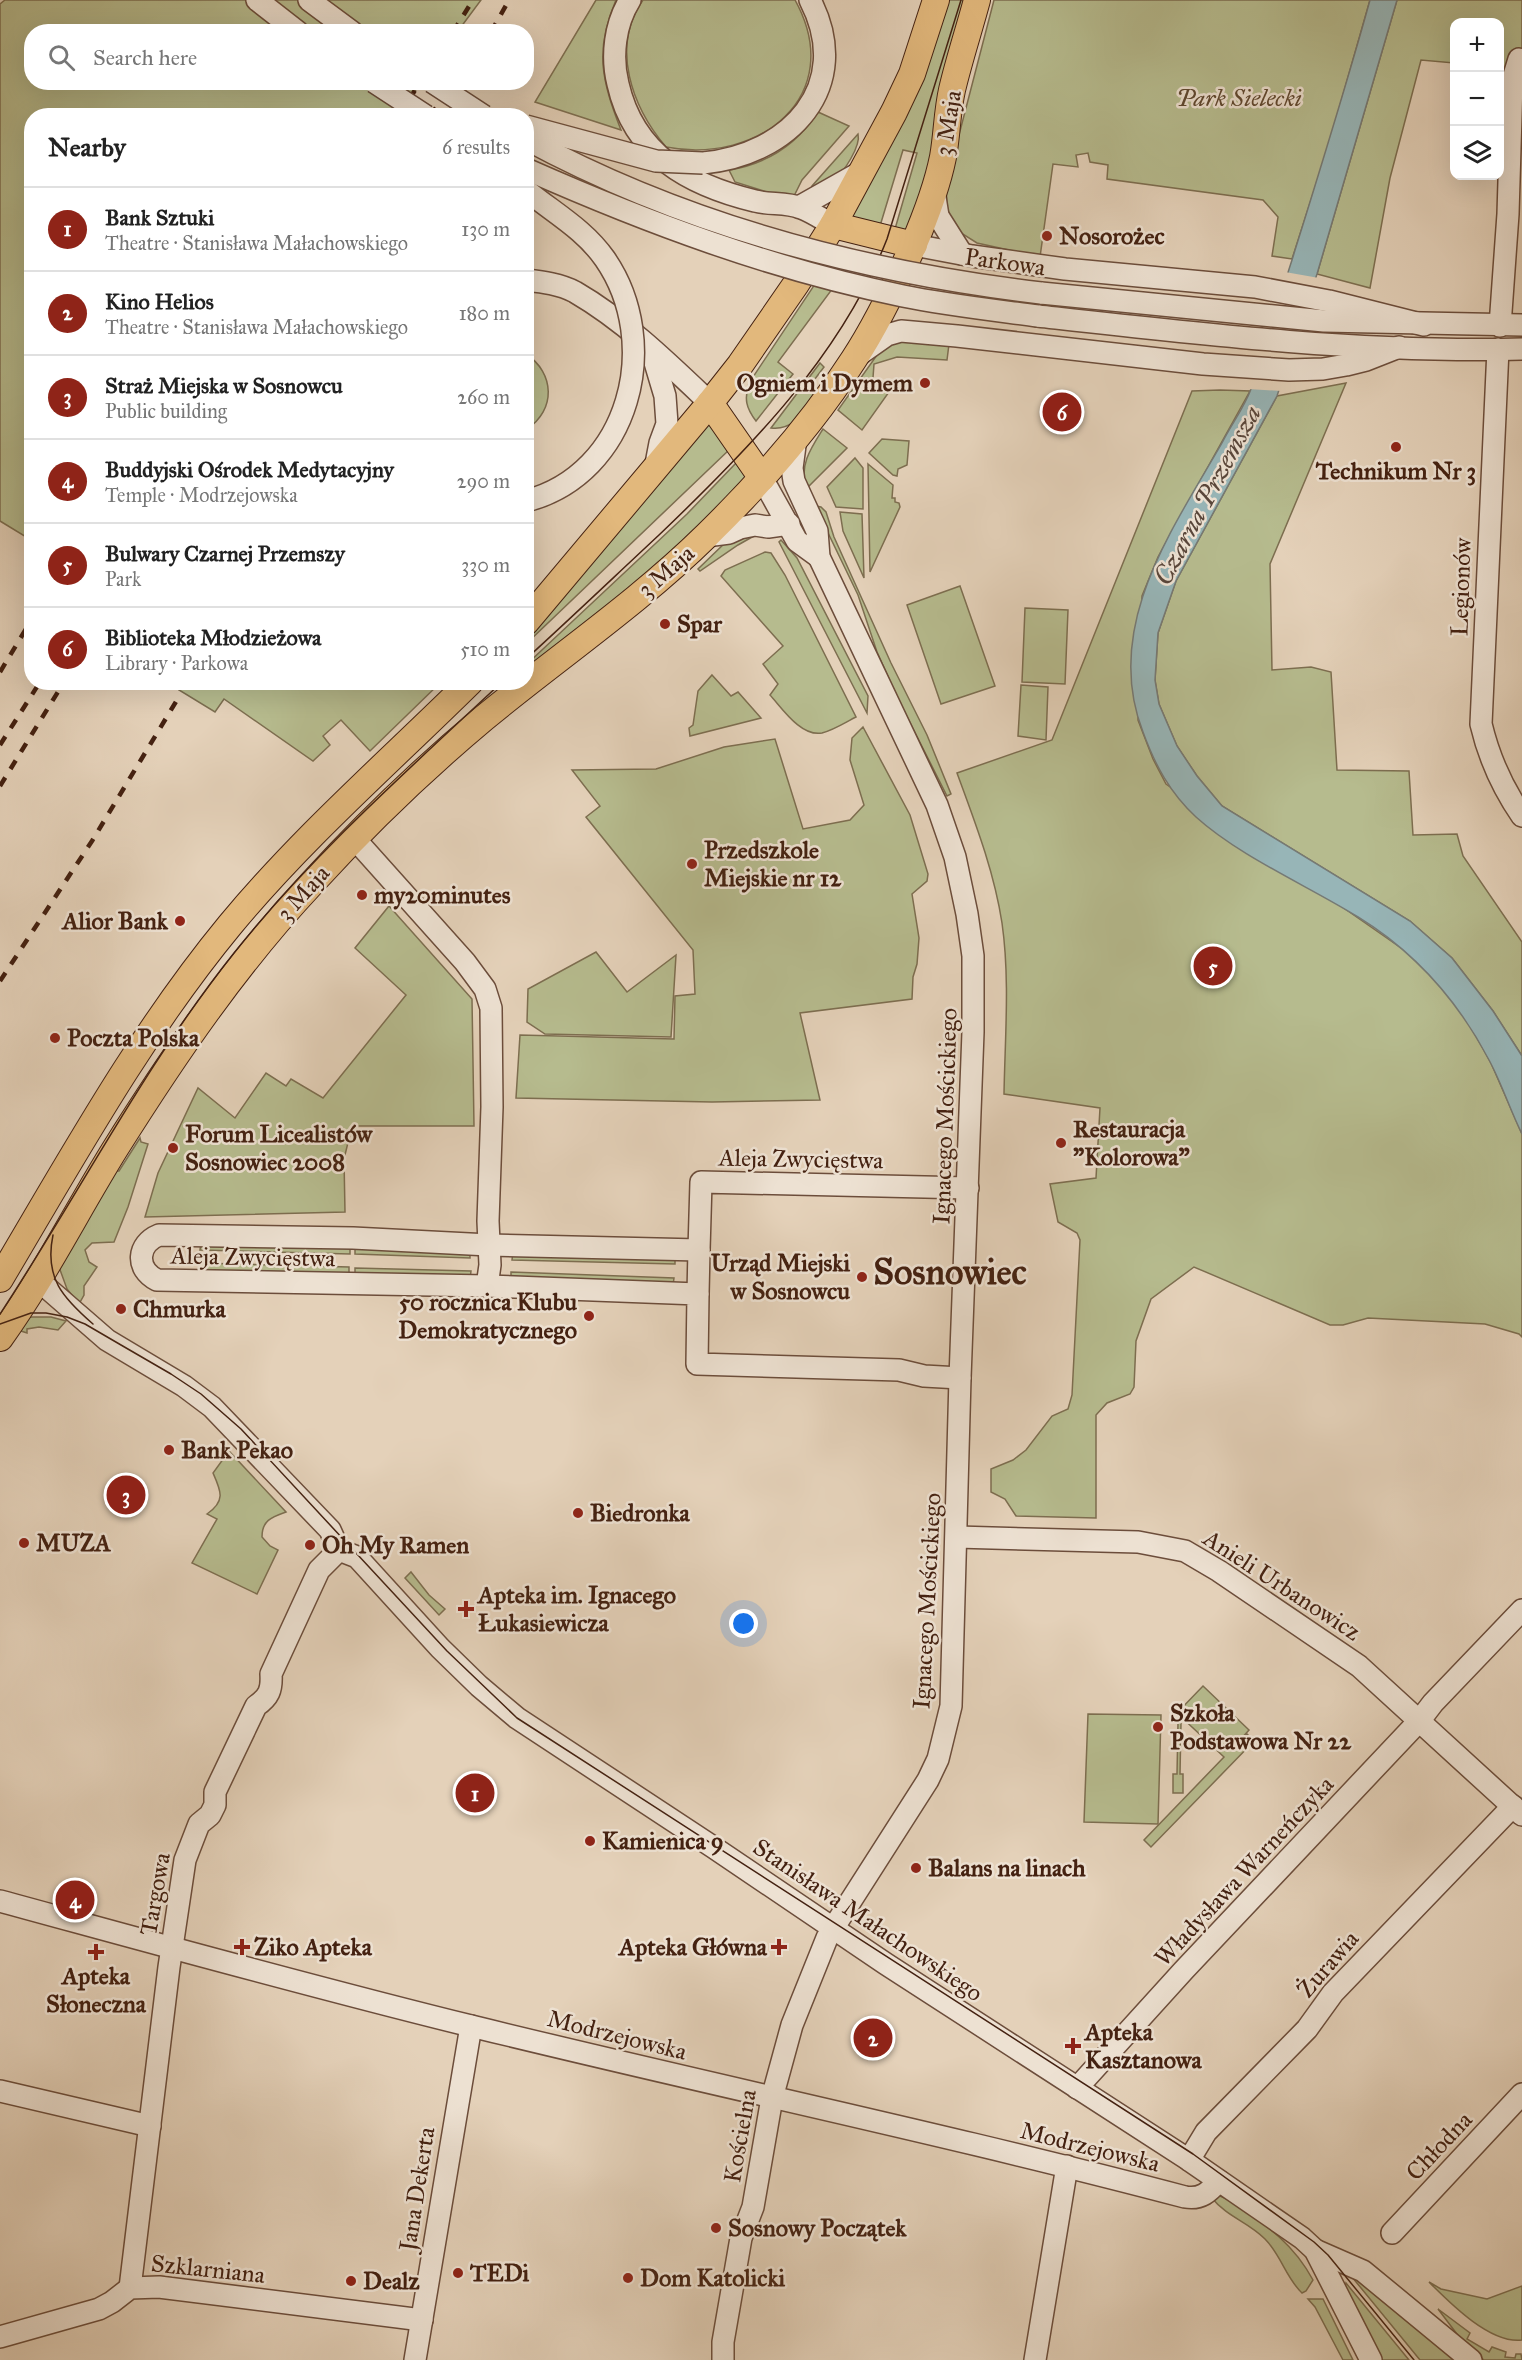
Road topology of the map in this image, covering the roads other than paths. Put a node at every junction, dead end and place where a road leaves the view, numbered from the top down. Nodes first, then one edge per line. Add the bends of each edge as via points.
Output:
1 (257, 0) edge
2 (309, 0) edge
3 (630, 0) edge
4 (810, 0) edge
5 (936, 0) edge
6 (977, 0) edge
7 (288, 24) edge
8 (341, 24) edge
9 (1519, 59) dead end
10 (386, 90) edge
11 (444, 90) edge
12 (414, 108) edge
13 (472, 108) edge
14 (534, 128) edge
15 (534, 143) edge
16 (534, 172) edge
17 (861, 172) junction
18 (934, 191) junction
19 (534, 196) edge
20 (799, 207) junction
21 (833, 225) junction
22 (914, 245) junction
23 (962, 254) junction
24 (534, 281) edge
25 (1326, 311) junction
26 (1522, 325) edge
27 (1500, 326) junction
28 (1399, 347) junction
29 (651, 349) junction
30 (1522, 349) edge
31 (1498, 350) junction
32 (855, 358) junction
33 (710, 403) junction
34 (796, 438) junction
35 (655, 469) junction
36 (762, 478) junction
37 (534, 498) edge
38 (789, 524) junction
39 (706, 536) junction
40 (819, 557) junction
41 (534, 613) edge
42 (534, 679) edge
43 (462, 690) edge
44 (521, 690) edge
45 (1522, 816) edge
46 (354, 838) junction
47 (968, 1188) junction
48 (489, 1245) junction
49 (699, 1250) junction
50 (0, 1279) edge
51 (38, 1280) junction
52 (486, 1286) junction
53 (698, 1294) junction
54 (0, 1338) edge
55 (960, 1378) junction
56 (957, 1537) junction
57 (339, 1550) junction
58 (1522, 1610) edge
59 (1420, 1720) junction
60 (1517, 1811) edge
61 (0, 1901) edge
62 (833, 1928) junction
63 (172, 1947) junction
64 (471, 2026) junction
65 (1077, 2088) junction
66 (0, 2091) edge
67 (1522, 2094) edge
68 (772, 2098) junction
69 (150, 2126) junction
70 (1189, 2160) junction
71 (1067, 2166) junction
72 (1219, 2181) junction
73 (1392, 2233) dead end
74 (1315, 2250) junction
75 (130, 2288) junction
76 (422, 2320) junction
77 (0, 2337) edge
78 (416, 2360) edge
79 (723, 2360) edge
80 (1035, 2360) edge
81 (1371, 2360) edge
82 (1471, 2360) edge

1 - 7 street
2 - 8 street
3 - 20 street via 615,45 616,75 632,122 650,147 671,167 698,182 757,202
4 - 14 street, bridge via 823,39 820,79 801,118 763,148 718,162 670,162
5 - 17 main road, 3 Maja via 912,74
6 - 18 main road, 3 Maja via 951,94 944,154
9 - 27 street via 1512,82
10 - 12 street, bridge
11 - 13 street, bridge
15 - 25 street, Parkowa, bridge via 604,179 775,241 913,274 1041,293 1245,314
16 - 28 street, Parkowa, bridge via 670,229 746,255 903,296 1038,316 1321,344
17 - 20 street
17 - 21 main road, 3 Maja
18 - 22 main road, 3 Maja
18 - 23 street via 938,216
19 - 37 street, bridge via 579,230 606,260 629,312 634,356 624,411 604,449 563,488
20 - 21 street
21 - 22 main road
21 - 33 main road, 3 Maja via 774,318
22 - 23 street
22 - 32 main road, 3 Maja
23 - 25 street via 1065,269 1255,287
24 - 29 street via 574,292
25 - 27 street, Parkowa via 1424,325
26 - 27 street, Parkowa
28 - 31 street, Parkowa
28 - 32 street via 1366,360 1323,369 1288,370 901,331 887,335
29 - 33 street
29 - 35 street via 665,396 667,424
30 - 31 street, Parkowa
31 - 45 street, Legionów via 1481,724 1496,772
32 - 34 main road, 3 Maja
33 - 35 main road
33 - 36 main road
34 - 36 main road, 3 Maja
34 - 40 street, Ignacego Mościckiego via 794,481 817,531
35 - 41 main road
36 - 38 street, Ignacego Mościckiego
36 - 39 main road, 3 Maja
38 - 39 street, 3 Maja via 755,525
38 - 40 street, Ignacego Mościckiego via 797,541
39 - 42 main road, 3 Maja via 645,591
40 - 47 street, Ignacego Mościckiego via 930,789 957,867 974,968
43 - 50 main road, 3 Maja via 336,810 230,926 189,978 85,1134
44 - 46 main road, 3 Maja via 474,727
46 - 48 street via 485,989 492,1029
46 - 51 main road, 3 Maja via 280,919 212,1003 114,1151
47 - 49 street, Aleja Zwycięstwa via 701,1182
47 - 55 street, Ignacego Mościckiego
48 - 49 street, Aleja Zwycięstwa
48 - 52 street
48 - 52 street, Aleja Zwycięstwa via 159,1235 146,1243 140,1257 146,1273 157,1280
49 - 53 street, Aleja Zwycięstwa
51 - 54 main road, 3 Maja
51 - 57 street, Stanisława Małachowskiego via 107,1340 212,1407 330,1530
52 - 53 street, Aleja Zwycięstwa
53 - 55 street, Aleja Zwycięstwa via 696,1364 899,1370
55 - 56 street, Ignacego Mościckiego
56 - 59 street, Anieli Urbanowicz via 1138,1542 1185,1551 1359,1666
56 - 62 street, Ignacego Mościckiego via 951,1706 938,1759 913,1805
57 - 62 street, Stanisława Małachowskiego via 357,1557 440,1648 517,1718
57 - 63 street, Targowa via 319,1570 271,1674 272,1688 256,1706 214,1792 215,1805 199,1824 190,1844
58 - 59 street, Władysława Warneńczyka
59 - 60 street, Anieli Urbanowicz
59 - 65 street, Władysława Warneńczyka
60 - 70 street, Żurawia via 1333,1993 1307,2029 1206,2132
61 - 63 street, Modrzejowska
62 - 65 street, Stanisława Małachowskiego
62 - 68 street, Kościelna via 792,2025
63 - 64 street, Modrzejowska
63 - 69 street, Targowa
64 - 68 street, Modrzejowska
64 - 76 street, Jana Dekerta
65 - 70 street, Stanisława Małachowskiego
66 - 69 street
67 - 73 street, Chłodna
68 - 71 street, Modrzejowska
68 - 79 street, Kościelna via 753,2207 741,2238
69 - 75 street, Targowa
70 - 72 street, Stanisława Małachowskiego
71 - 72 street, Modrzejowska via 1192,2198 1204,2195
71 - 80 street
72 - 74 street, Stanisława Małachowskiego
74 - 81 street, Stanisława Małachowskiego
74 - 82 street, Stanisława Małachowskiego via 1362,2271
75 - 76 street, Szklarniana via 159,2286
75 - 77 street, Szklarniana via 99,2309
76 - 78 street, Jana Dekerta

